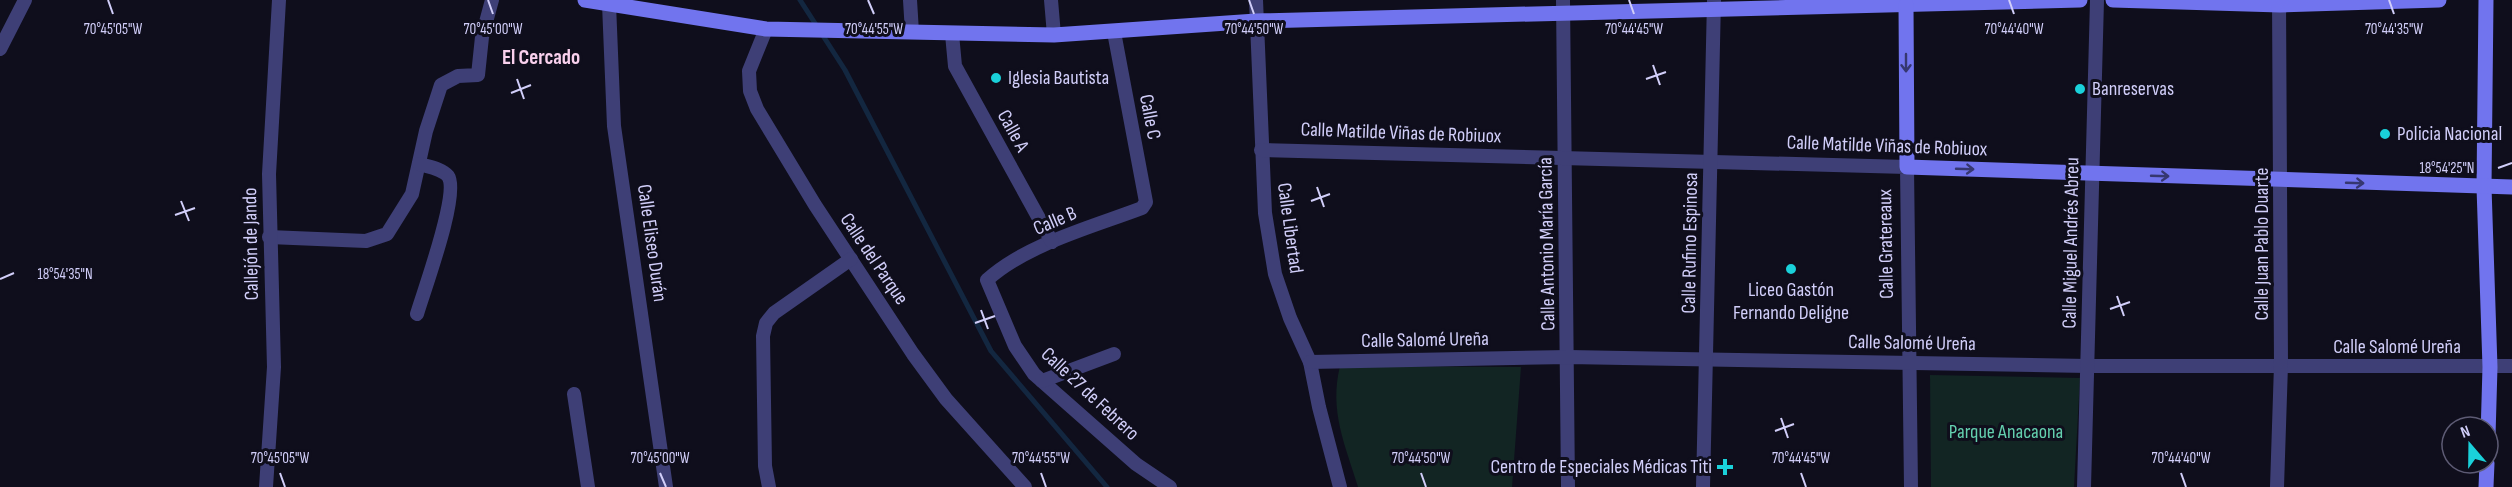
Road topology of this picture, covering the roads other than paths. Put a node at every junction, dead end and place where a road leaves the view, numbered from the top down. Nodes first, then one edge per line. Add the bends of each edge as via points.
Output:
1 (25, 0) edge
2 (279, 0) edge
3 (492, 0) edge
4 (585, 0) edge
5 (910, 0) edge
6 (1051, 0) edge
7 (1256, 0) edge
8 (2080, 0) edge
9 (2097, 0) edge
10 (2113, 0) edge
11 (2439, 0) edge
12 (2486, 0) edge
13 (1906, 2) edge
14 (2280, 3) edge
15 (609, 4) junction
16 (1714, 5) edge
17 (1563, 8) edge
18 (1256, 21) junction
19 (765, 29) junction
20 (912, 32) junction
21 (1114, 32) junction
22 (952, 34) junction
23 (1054, 35) junction
24 (0, 49) edge
25 (1261, 150) junction
26 (1565, 159) junction
27 (1712, 161) junction
28 (419, 164) junction
29 (1907, 167) junction
30 (2092, 174) junction
31 (2282, 180) junction
32 (2484, 187) junction
33 (2512, 187) edge
34 (1142, 208) joint
35 (269, 237) junction
36 (1052, 242) junction
37 (851, 260) junction
38 (987, 280) joint
39 (417, 314) dead end
40 (1114, 354) dead end
41 (1568, 357) junction
42 (1707, 358) junction
43 (1310, 362) junction
44 (1908, 362) junction
45 (2281, 365) junction
46 (2088, 366) junction
47 (2512, 366) edge
48 (2490, 367) junction
49 (1042, 381) junction
50 (574, 394) dead end
51 (2489, 415) edge
52 (1015, 482) edge
53 (266, 487) edge
54 (588, 487) edge
55 (666, 487) edge
56 (769, 487) edge
57 (1025, 487) edge
58 (1170, 487) edge
59 (1340, 487) edge
60 (1568, 487) edge
61 (1703, 487) edge
62 (1911, 487) edge
63 (2084, 487) edge
64 (2277, 487) edge

1 - 24 street
2 - 35 street, Callejón de Jando
3 - 28 street via 482,37 478,75 458,76 441,85
4 - 15 main road
5 - 20 street
6 - 23 street
7 - 18 street, Calle Libertad
8 - 13 main road
9 - 30 street, Calle Miguel Andrés Abreu
10 - 14 main road
11 - 14 main road
12 - 32 main road
13 - 16 main road
13 -> 29 main road, Calle Gratereaux
14 - 31 street, Calle Juan Pablo Duarte
15 - 19 main road
15 - 55 street, Calle Eliseo Durán via 614,126
16 - 17 main road
16 - 27 street, Calle Rufino Espinosa
17 - 18 main road
17 - 26 street, Calle Antonio María García
18 - 21 main road
18 - 25 street, Calle Libertad
19 - 20 main road
19 - 37 street, Calle del Parque via 749,71 750,91 803,186
20 - 22 main road
21 - 23 main road
21 - 34 street, Calle C via 1146,195
22 - 23 main road
22 - 36 street, Calle A via 955,66
25 - 26 street, Calle Matilde Viñas de Robiuox
25 - 43 street, Calle Libertad via 1265,213 1275,274
26 - 27 street, Calle Matilde Viñas de Robiuox
26 - 41 street, Calle Antonio María García
27 - 29 street, Calle Matilde Viñas de Robiuox
27 - 42 street, Calle Rufino Espinosa
28 - 35 street via 412,194 387,234 366,241
28 - 39 street via 442,170 452,188
29 -> 30 main road, Calle Matilde Viñas de Robiuox
29 - 44 street, Calle Gratereaux
30 -> 31 main road, Calle Matilde Viñas de Robiuox
30 - 46 street, Calle Miguel Andrés Abreu
31 -> 32 main road, Calle Matilde Viñas de Robiuox
31 - 45 street, Calle Juan Pablo Duarte
32 - 33 main road, Calle Matilde Viñas de Robiuox
32 - 48 main road
34 - 36 street, Calle B
35 - 53 street, Callejón de Jando via 274,367
36 - 38 street, Calle B via 1001,268
37 - 52 street, Calle del Parque via 946,399
37 - 56 street via 774,313 766,323 765,466
38 - 49 street, Calle 27 de Febrero via 1015,346
40 - 49 street
41 - 42 street, Calle Salomé Ureña
41 - 43 street, Calle Salomé Ureña
41 - 60 street, Calle Antonio María García
42 - 44 street, Calle Salomé Ureña
42 - 61 street, Calle Rufino Espinosa
43 - 59 street, Calle Libertad
44 - 46 street, Calle Salomé Ureña
44 - 62 street, Calle Gratereaux
45 - 46 street, Calle Salomé Ureña
45 - 48 street, Calle Salomé Ureña
45 - 64 street, Calle Juan Pablo Duarte
46 - 63 street, Calle Miguel Andrés Abreu
47 - 48 street, Calle Salomé Ureña
48 - 51 main road
49 - 58 street, Calle 27 de Febrero via 1136,464
50 - 54 street
52 - 57 street, Calle del Parque

